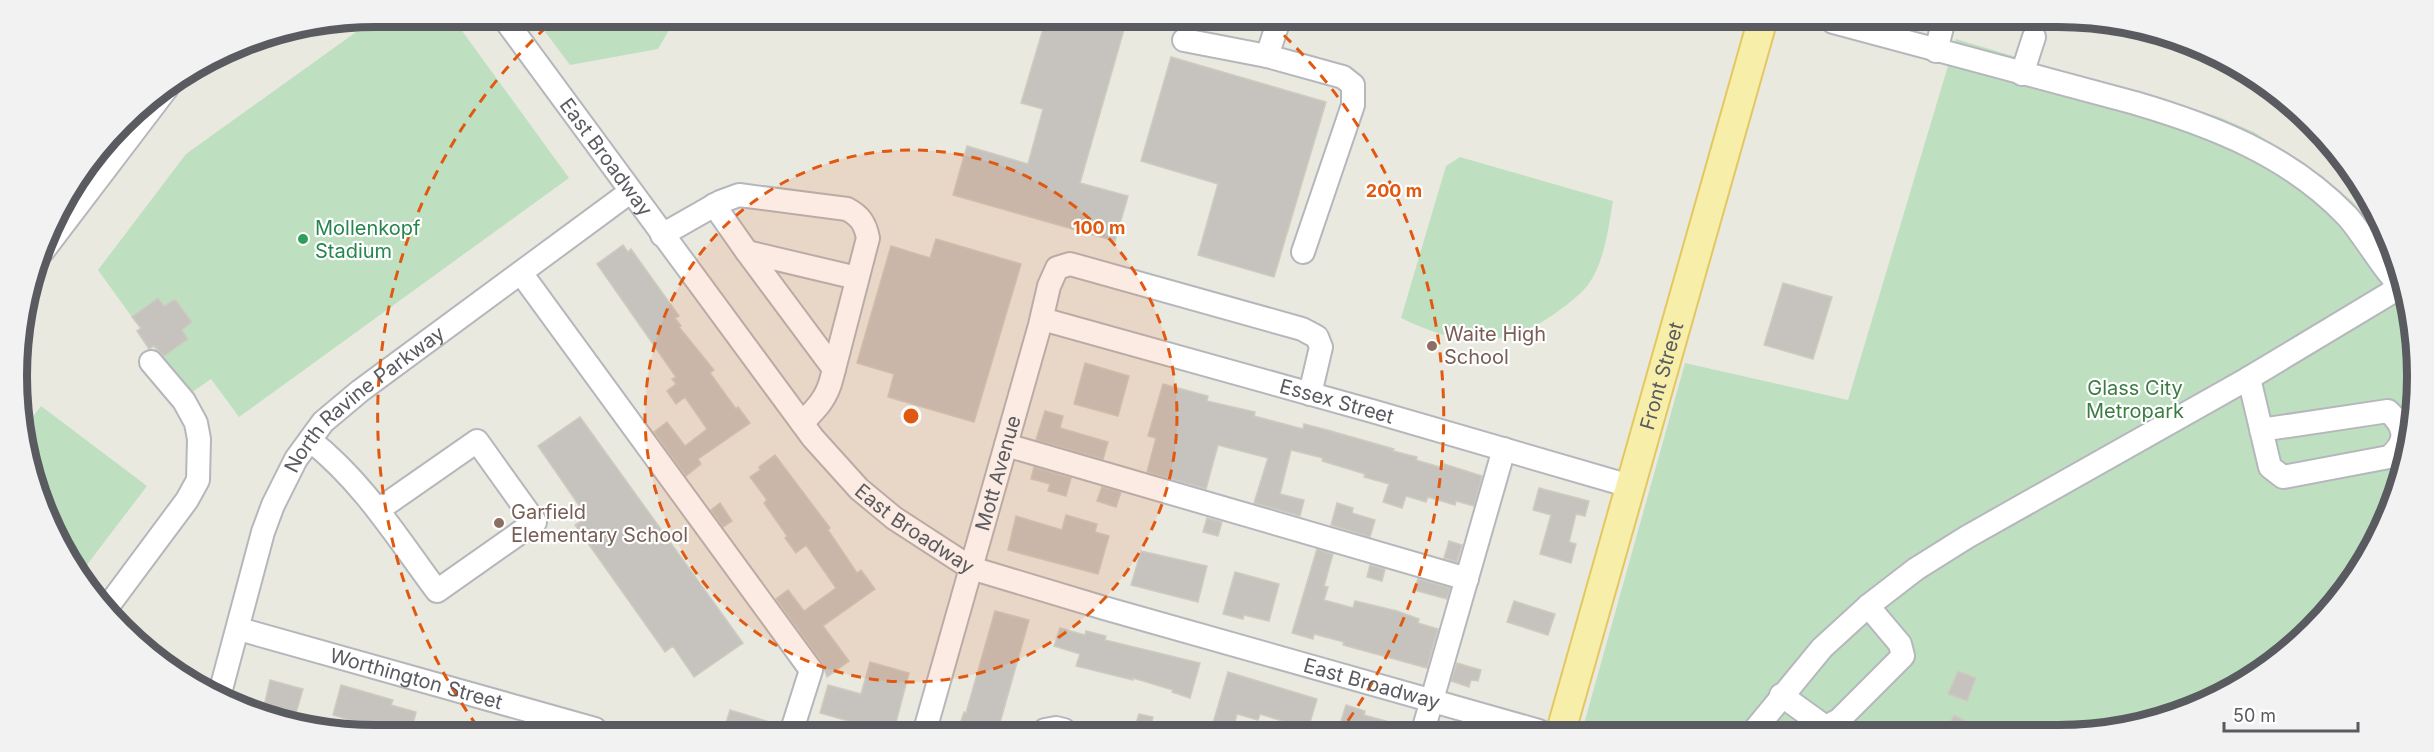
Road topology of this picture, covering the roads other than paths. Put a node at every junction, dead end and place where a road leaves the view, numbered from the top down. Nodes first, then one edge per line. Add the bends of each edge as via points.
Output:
1 (510, 27) edge
2 (1277, 27) edge
3 (1761, 27) edge
4 (1851, 27) edge
5 (1942, 27) edge
6 (2034, 37) dead end
7 (1184, 40) dead end
8 (1936, 51) junction
9 (1267, 56) junction
10 (2022, 74) junction
11 (139, 120) edge
12 (108, 156) edge
13 (630, 192) junction
14 (714, 205) junction
15 (62, 224) edge
16 (662, 235) junction
17 (747, 252) junction
18 (1303, 252) dead end
19 (521, 273) junction
20 (2392, 276) edge
21 (858, 278) junction
22 (2396, 290) edge
23 (1042, 319) junction
24 (151, 362) dead end
25 (834, 369) junction
26 (2249, 378) junction
27 (1310, 393) junction
28 (802, 423) junction
29 (2261, 430) junction
30 (2402, 432) edge
31 (310, 440) junction
32 (2400, 442) edge
33 (1006, 445) junction
34 (1504, 449) junction
35 (1630, 486) junction
36 (378, 510) junction
37 (971, 568) junction
38 (1467, 579) junction
39 (111, 602) edge
40 (1868, 606) junction
41 (239, 629) junction
42 (221, 689) edge
43 (1781, 695) junction
44 (1432, 701) junction
45 (581, 725) edge
46 (794, 725) edge
47 (926, 725) edge
48 (1425, 725) edge
49 (1518, 725) edge
50 (1563, 725) edge
51 (1758, 725) edge
52 (1823, 725) edge
53 (1830, 725) edge

1 - 13 street, East Broadway
2 - 9 street
3 - 35 main road, Front Street
4 - 8 street
5 - 8 street
6 - 10 street
7 - 9 street
8 - 10 street
9 - 18 street via 1343,77 1353,85 1353,105
10 - 20 street via 2181,117 2255,147 2336,205 2360,230
11 - 12 street
12 - 15 street
13 - 16 street, East Broadway
13 - 19 street, North Ravine Parkway
14 - 16 street
14 - 17 street
14 - 21 street via 739,195 847,209 858,214 868,238
16 - 28 street, East Broadway
17 - 21 street
17 - 25 street
19 - 31 street, North Ravine Parkway via 360,391 323,422
19 - 46 street via 811,670
21 - 25 street
22 - 26 street
23 - 27 street, Essex Street
23 - 27 street, Mott Avenue via 1057,268 1070,264 1302,329 1317,337 1321,347
23 - 33 street, Mott Avenue
24 - 39 street via 184,401 196,423 200,439 198,480
25 - 28 street via 828,394
26 - 29 street
26 - 40 street via 1967,537
27 - 34 street, Essex Street
28 - 37 street, East Broadway via 859,489 894,518
29 - 30 street via 2388,411 2398,420
29 - 32 street via 2270,467 2283,477 2390,457
31 - 36 street via 354,479
31 - 41 street, North Ravine Parkway via 273,505
33 - 37 street, Mott Avenue
33 - 38 street
34 - 35 street, Essex Street
34 - 38 street
35 - 50 main road, Front Street
36 - 36 street via 437,591 535,522 477,441
37 - 44 street, East Broadway
37 - 47 street, Mott Avenue
38 - 44 street
40 - 43 street via 1822,648
40 - 53 street via 1900,644 1903,656
41 - 42 street, North Ravine Parkway
41 - 45 street, Worthington Street
43 - 51 street
43 - 52 street
44 - 48 street
44 - 49 street, East Broadway

